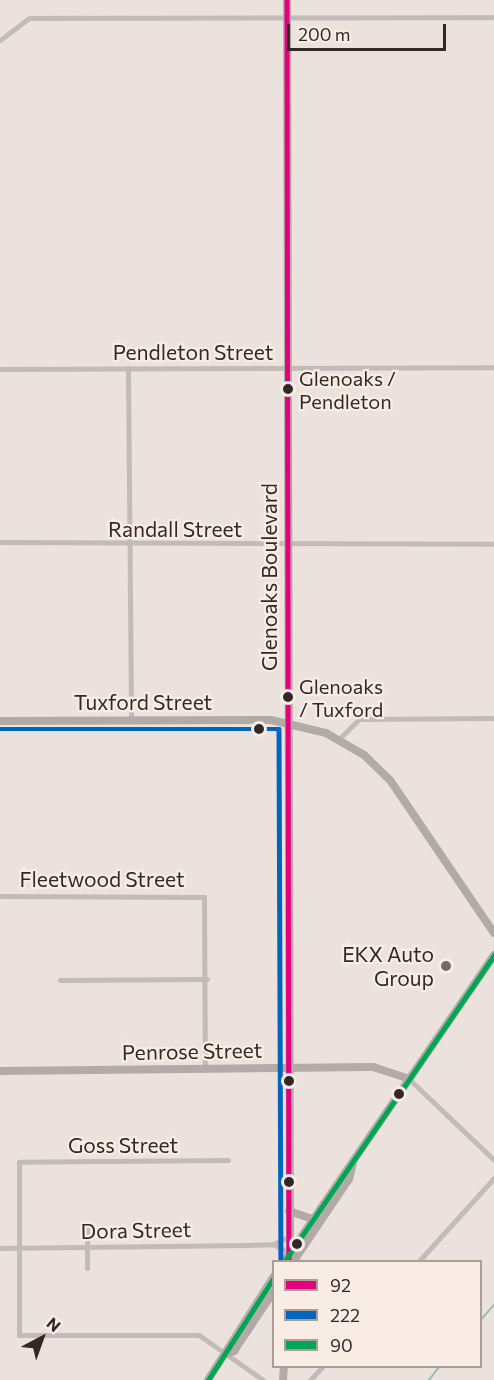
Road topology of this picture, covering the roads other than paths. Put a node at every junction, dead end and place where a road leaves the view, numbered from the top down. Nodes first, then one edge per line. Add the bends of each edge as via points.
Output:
1 (286, 0) edge
2 (494, 17) edge
3 (287, 18) junction
4 (0, 40) edge
5 (494, 367) edge
6 (128, 368) junction
7 (0, 369) edge
8 (288, 369) junction
9 (0, 542) edge
10 (494, 544) edge
11 (285, 545) junction
12 (129, 546) junction
13 (494, 718) edge
14 (131, 720) junction
15 (0, 721) edge
16 (286, 722) junction
17 (339, 740) junction
18 (0, 896) edge
19 (494, 933) edge
20 (494, 955) edge
21 (207, 979) junction
22 (60, 980) dead end
23 (288, 1068) junction
24 (205, 1070) junction
25 (0, 1071) edge
26 (409, 1079) junction
27 (228, 1160) dead end
28 (494, 1160) edge
29 (353, 1163) junction
30 (494, 1178) edge
31 (289, 1211) junction
32 (312, 1219) junction
33 (87, 1226) dead end
34 (290, 1236) junction
35 (273, 1244) junction
36 (0, 1248) edge
37 (19, 1248) junction
38 (87, 1248) junction
39 (291, 1259) edge
40 (420, 1260) edge
41 (87, 1268) dead end
42 (272, 1278) edge
43 (270, 1304) edge
44 (226, 1354) junction
45 (321, 1368) edge
46 (208, 1380) edge
47 (263, 1380) edge
48 (310, 1380) edge

1 - 3 main road, Glenoaks Boulevard
2 - 3 street
3 - 4 street via 29,18
3 - 8 main road, Glenoaks Boulevard
5 - 8 street, Pendleton Street
6 - 7 street, Pendleton Street
6 - 8 street, Pendleton Street
6 - 12 street
8 - 11 main road, Glenoaks Boulevard
9 - 12 street, Randall Street
10 - 11 street, Randall Street
11 - 12 street, Randall Street
11 - 16 main road, Glenoaks Boulevard
12 - 14 street
13 - 17 street via 358,719
14 - 15 main road, Tuxford Street
14 - 16 main road, Tuxford Street
16 - 17 main road, Tuxford Street
16 - 23 main road, Glenoaks Boulevard
17 - 19 main road, Tuxford Street via 390,780
18 - 21 street, Fleetwood Street via 204,897
20 - 26 main road
21 - 22 street
21 - 24 street
23 - 24 main road, Penrose Street
23 - 26 main road, Penrose Street via 385,1069
23 - 31 main road, Glenoaks Boulevard
24 - 25 main road, Penrose Street
26 - 28 street, Penrose Street
26 - 29 main road
27 - 37 street, Goss Street via 19,1162
29 - 32 main road
29 - 39 main road via 349,1179
30 - 40 street
31 - 32 main road
31 - 34 main road, Glenoaks Boulevard
32 - 39 main road
33 - 38 street
34 - 35 street, Dora Street
34 - 39 main road, Glenoaks Boulevard
35 - 38 street, Dora Street
35 - 39 street, Dora Street
36 - 37 street, Dora Street
37 - 38 street, Dora Street
37 - 44 street via 19,1335 187,1333
38 - 41 street
42 - 44 main road
43 - 44 main road via 234,1351
44 - 46 main road
44 - 47 street
45 - 48 street

